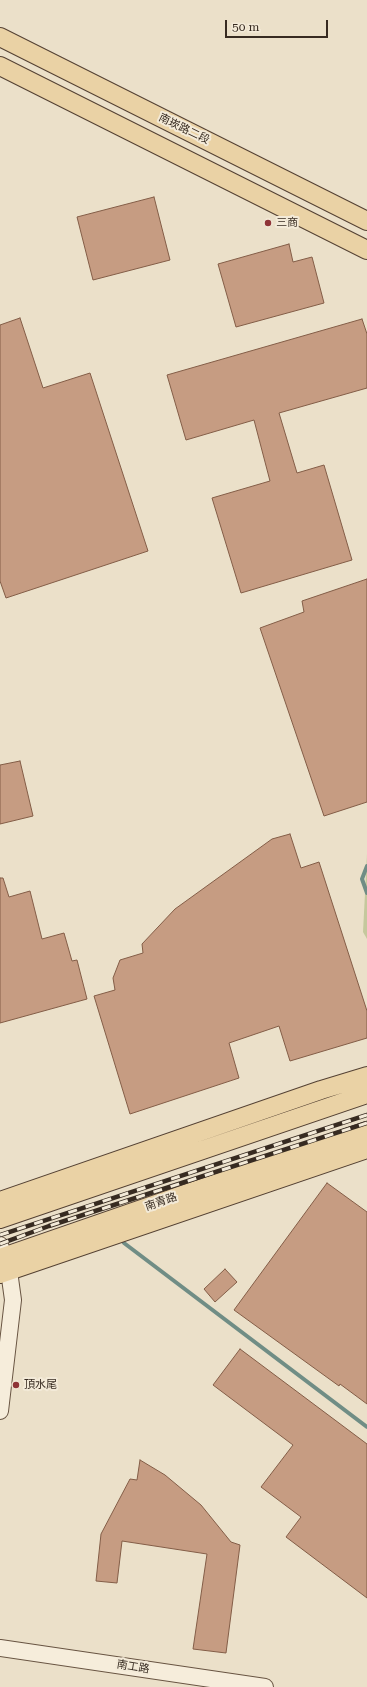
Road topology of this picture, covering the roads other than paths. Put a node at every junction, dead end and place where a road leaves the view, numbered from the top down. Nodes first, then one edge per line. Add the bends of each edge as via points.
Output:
1 (0, 37) edge
2 (0, 66) edge
3 (367, 221) edge
4 (367, 250) edge
5 (367, 1076) edge
6 (367, 1094) edge
7 (367, 1131) edge
8 (367, 1143) edge
9 (322, 1147) junction
10 (367, 1149) edge
11 (107, 1164) junction
12 (0, 1201) edge
13 (45, 1202) junction
14 (0, 1219) edge
15 (3, 1261) edge
16 (0, 1411) edge
17 (0, 1648) edge
18 (265, 1687) edge

1 - 3 main road, 南崁路二段
2 - 4 main road
5 - 11 main road
6 - 13 main road
7 - 9 main road, 南青路
8 - 9 main road, 南青路
9 - 15 main road, 南青路
10 - 15 main road
11 - 12 main road
11 - 13 main road
13 - 14 main road
15 - 16 street via 13,1300
17 - 18 street, 南工路

